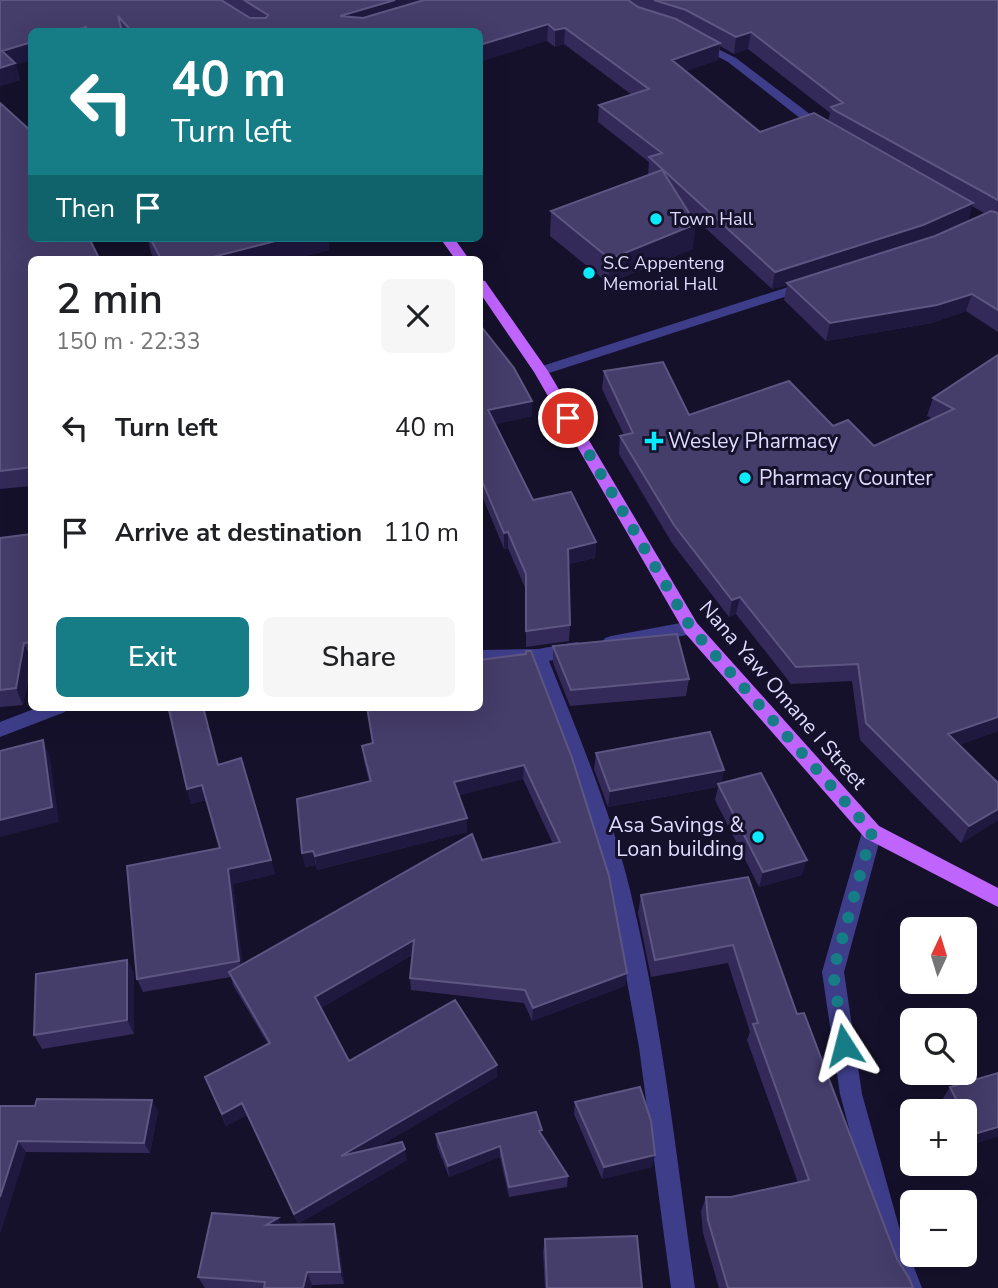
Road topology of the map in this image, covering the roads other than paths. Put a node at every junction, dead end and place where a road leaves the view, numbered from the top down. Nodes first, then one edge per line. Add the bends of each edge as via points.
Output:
1 (690, 37) edge
2 (836, 138) edge
3 (818, 282) edge
4 (483, 288) edge
5 (541, 371) junction
6 (691, 628) junction
7 (538, 656) junction
8 (483, 657) edge
9 (49, 711) edge
10 (0, 730) edge
11 (872, 832) junction
12 (998, 898) edge
13 (683, 1288) edge
14 (910, 1288) edge

1 - 2 street via 732,60
3 - 5 street
4 - 5 main road, Nana Yaw Omane I Street
5 - 6 main road, Nana Yaw Omane I Street
6 - 7 street
6 - 11 main road, Nana Yaw Omane I Street
7 - 8 street
7 - 13 street via 576,752 620,889 650,1047
9 - 10 street
11 - 12 main road, Nana Yaw Omane I Street
11 - 14 street via 833,972 851,1094 889,1234

